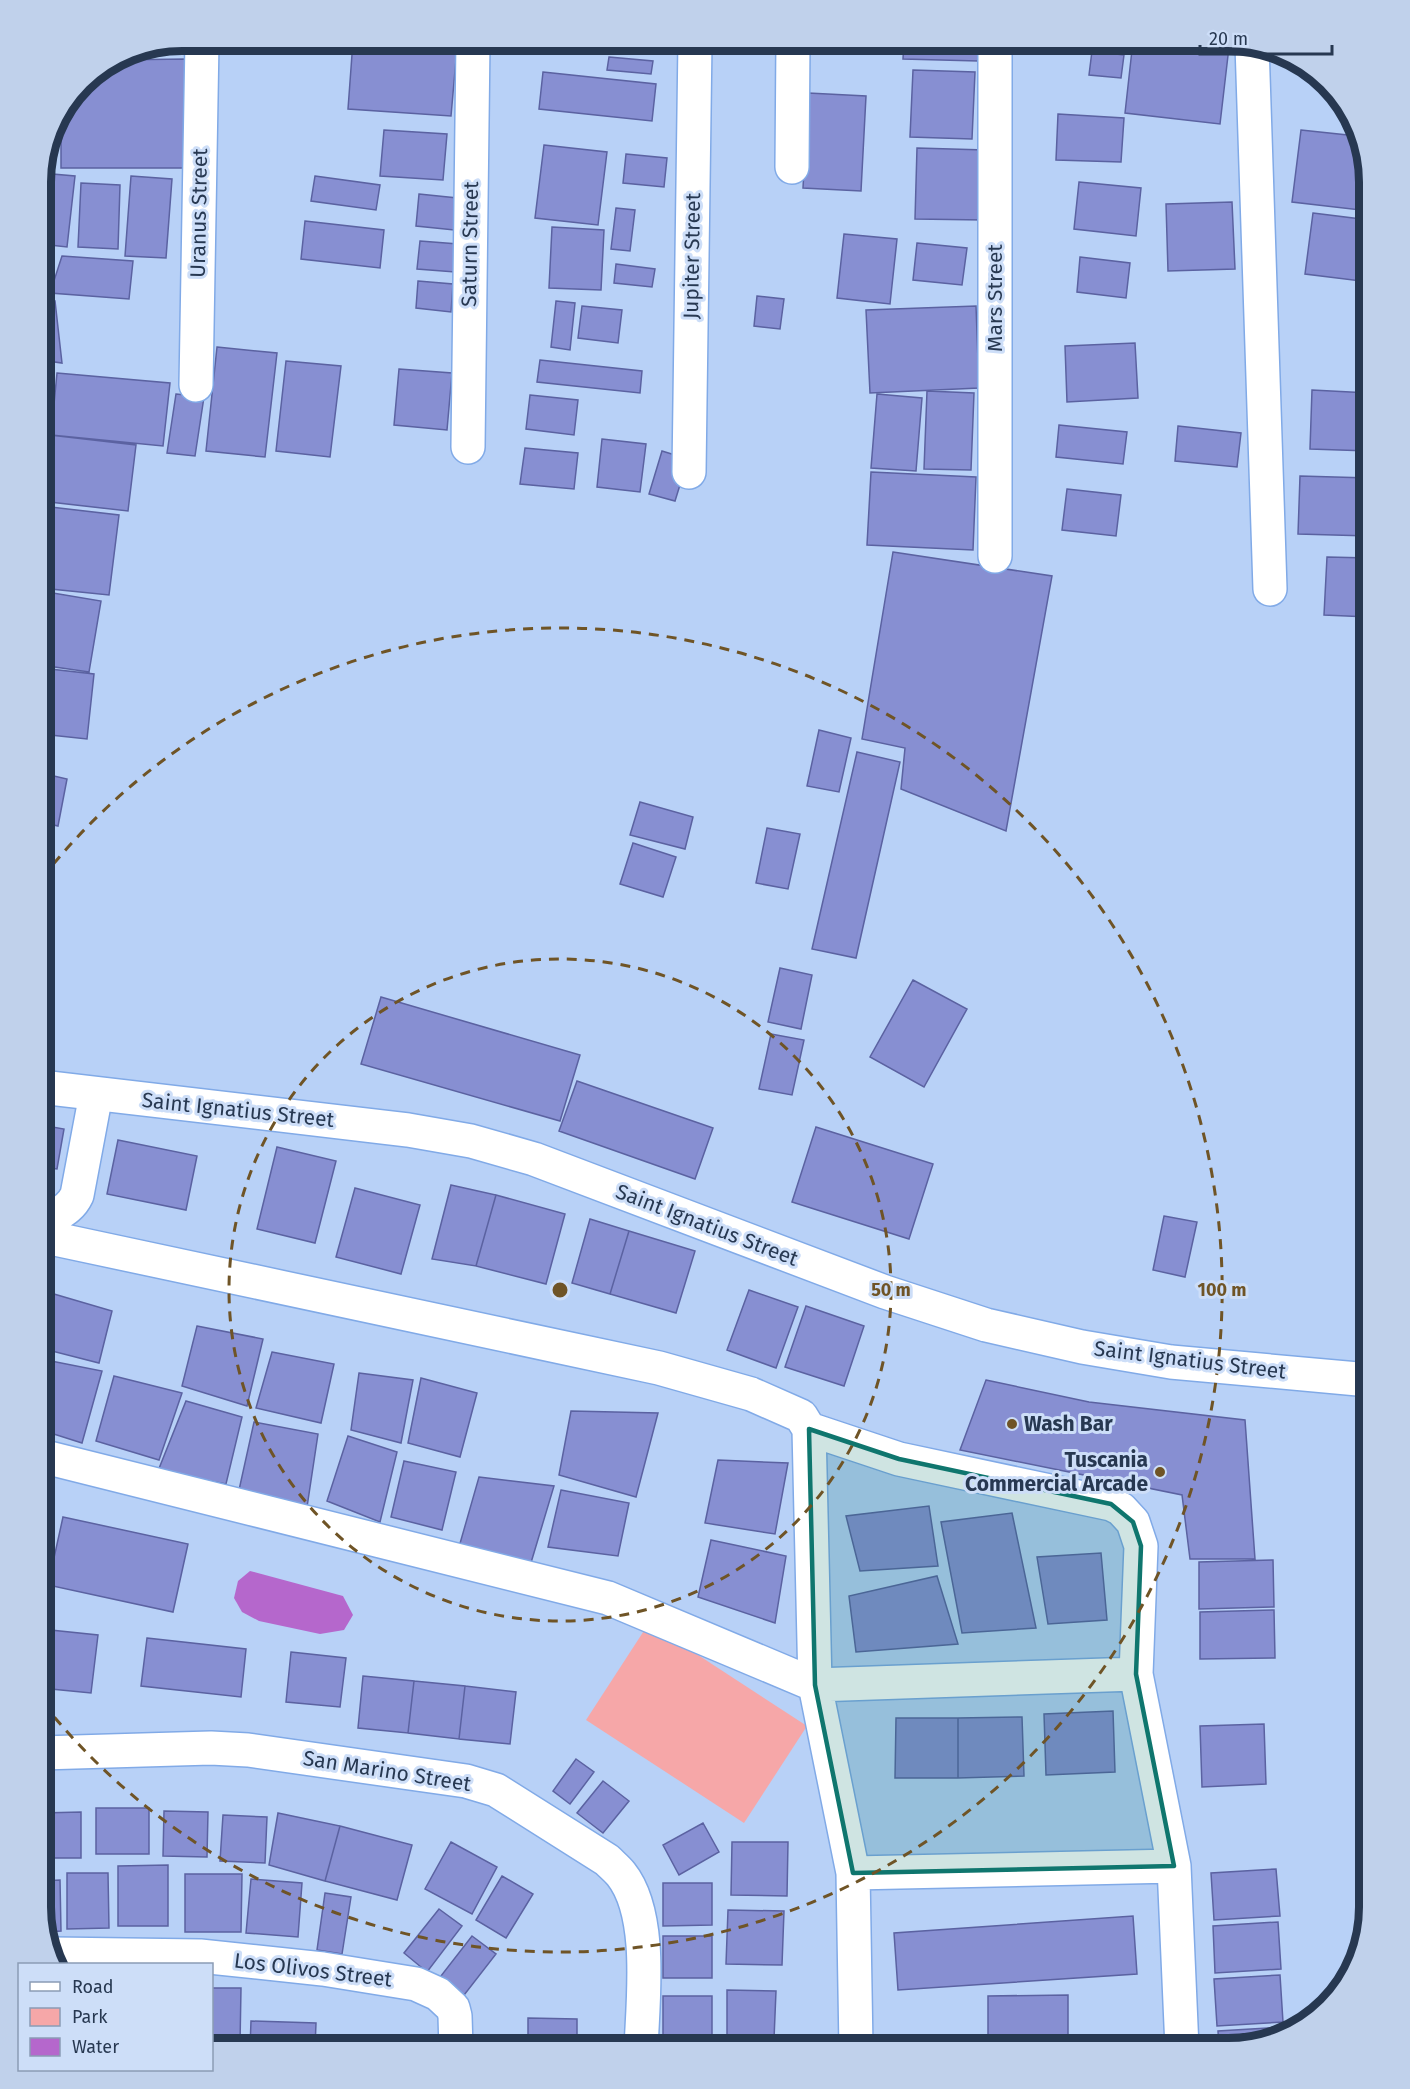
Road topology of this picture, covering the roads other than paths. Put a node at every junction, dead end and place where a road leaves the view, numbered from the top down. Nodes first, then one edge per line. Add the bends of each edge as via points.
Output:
1 (202, 51) edge
2 (473, 51) edge
3 (694, 51) edge
4 (793, 51) edge
5 (995, 51) edge
6 (1252, 56) edge
7 (792, 167) dead end
8 (196, 384) dead end
9 (468, 447) dead end
10 (689, 472) dead end
11 (995, 556) dead end
12 (1270, 589) dead end
13 (51, 1088) edge
14 (96, 1094) junction
15 (51, 1220) edge
16 (51, 1238) edge
17 (1359, 1379) edge
18 (809, 1429) junction
19 (51, 1459) edge
20 (1136, 1674) junction
21 (815, 1685) junction
22 (51, 1753) edge
23 (1174, 1866) junction
24 (852, 1873) junction
25 (60, 1954) edge
26 (456, 2038) edge
27 (641, 2038) edge
28 (856, 2038) edge
29 (1182, 2038) edge

1 - 8 street, Uranus Street
2 - 9 street, Saturn Street
3 - 10 street, Jupiter Street
4 - 7 street
5 - 11 street, Mars Street
6 - 12 street
13 - 14 street, Saint Ignatius Street
14 - 15 street via 77,1195 67,1210
14 - 17 street, Saint Ignatius Street via 408,1130 471,1141 554,1166 885,1292 986,1325 1172,1362
16 - 18 street via 659,1368 751,1395 801,1416
18 - 20 street via 899,1459 1121,1509 1133,1522 1141,1546
18 - 21 street
19 - 21 street via 608,1598
20 - 21 street
20 - 23 street
21 - 24 street
22 - 27 street, San Marino Street via 231,1749 466,1781 496,1790 607,1860 621,1874 640,1924 644,1955
23 - 24 street
23 - 29 street
24 - 28 street
25 - 26 street, Los Olivos Street via 200,1956 416,1984 438,1994 453,2008

